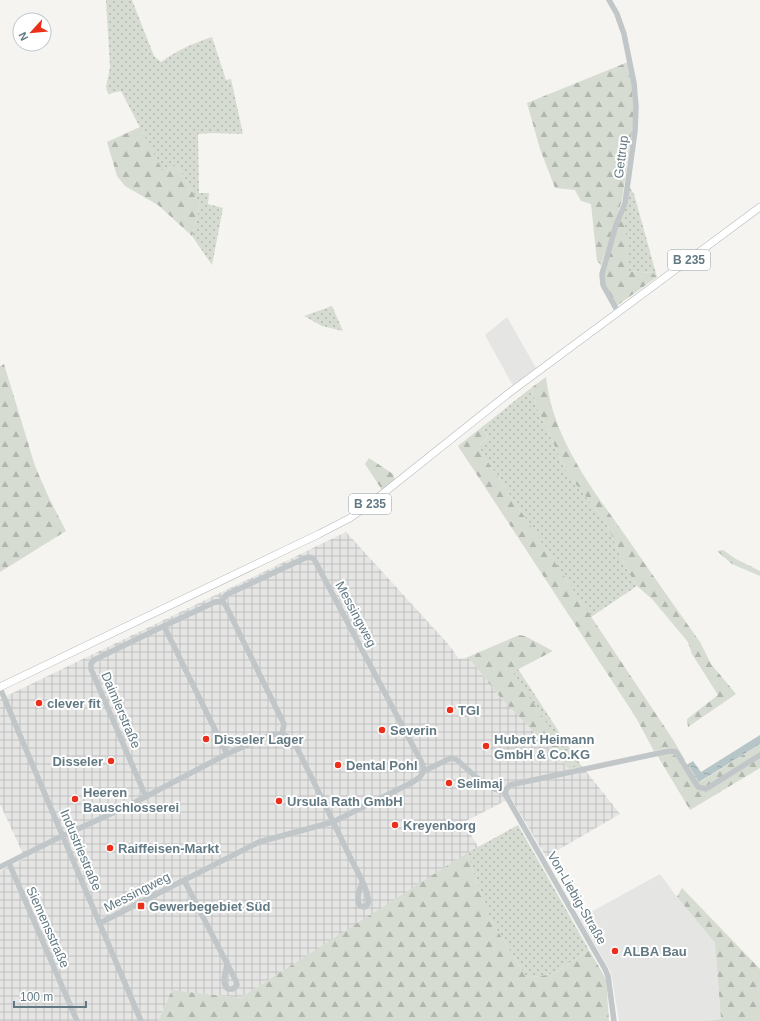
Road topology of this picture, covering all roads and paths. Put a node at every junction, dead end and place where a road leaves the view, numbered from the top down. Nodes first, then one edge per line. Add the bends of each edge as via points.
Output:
1 (609, 0) edge
2 (760, 207) edge
3 (618, 312) junction
4 (222, 601) junction
5 (164, 626) junction
6 (0, 687) edge
7 (282, 734) junction
8 (227, 754) junction
9 (760, 755) edge
10 (424, 771) junction
11 (504, 792) junction
12 (146, 797) junction
13 (333, 822) junction
14 (63, 836) junction
15 (9, 863) junction
16 (0, 868) edge
17 (184, 880) junction
18 (362, 884) dead end
19 (100, 923) junction
20 (227, 962) dead end
21 (77, 1021) edge
22 (141, 1021) edge
23 (614, 1021) edge

1 - 3 street, Gettrup via 624,34 636,107 625,203 602,274 605,290
2 - 3 main road, B 235
3 - 6 main road, B 235 via 509,393 350,518
4 - 5 street, Daimlerstraße
4 - 7 street via 284,724
4 - 10 street, Messingweg via 226,595 303,559 314,559
5 - 8 street
5 - 12 street, Daimlerstraße via 94,660 91,665
6 - 14 street, Industriestraße
7 - 8 street via 270,735
7 - 13 street via 290,738 296,746
8 - 12 street
9 - 11 street via 706,789 698,787 676,752 669,751 510,785
10 - 11 street, Messingweg via 449,759 455,759 490,786
10 - 13 street, Messingweg via 413,782
11 - 23 street, Von-Liebig-Straße via 605,969
12 - 14 street
13 - 17 street, Messingweg via 259,842
13 - 18 street
14 - 15 street
14 - 19 street, Industriestraße
15 - 16 street
15 - 21 street, Siemensstraße
17 - 19 street, Messingweg
17 - 20 street, Messingweg
19 - 22 street, Industriestraße

